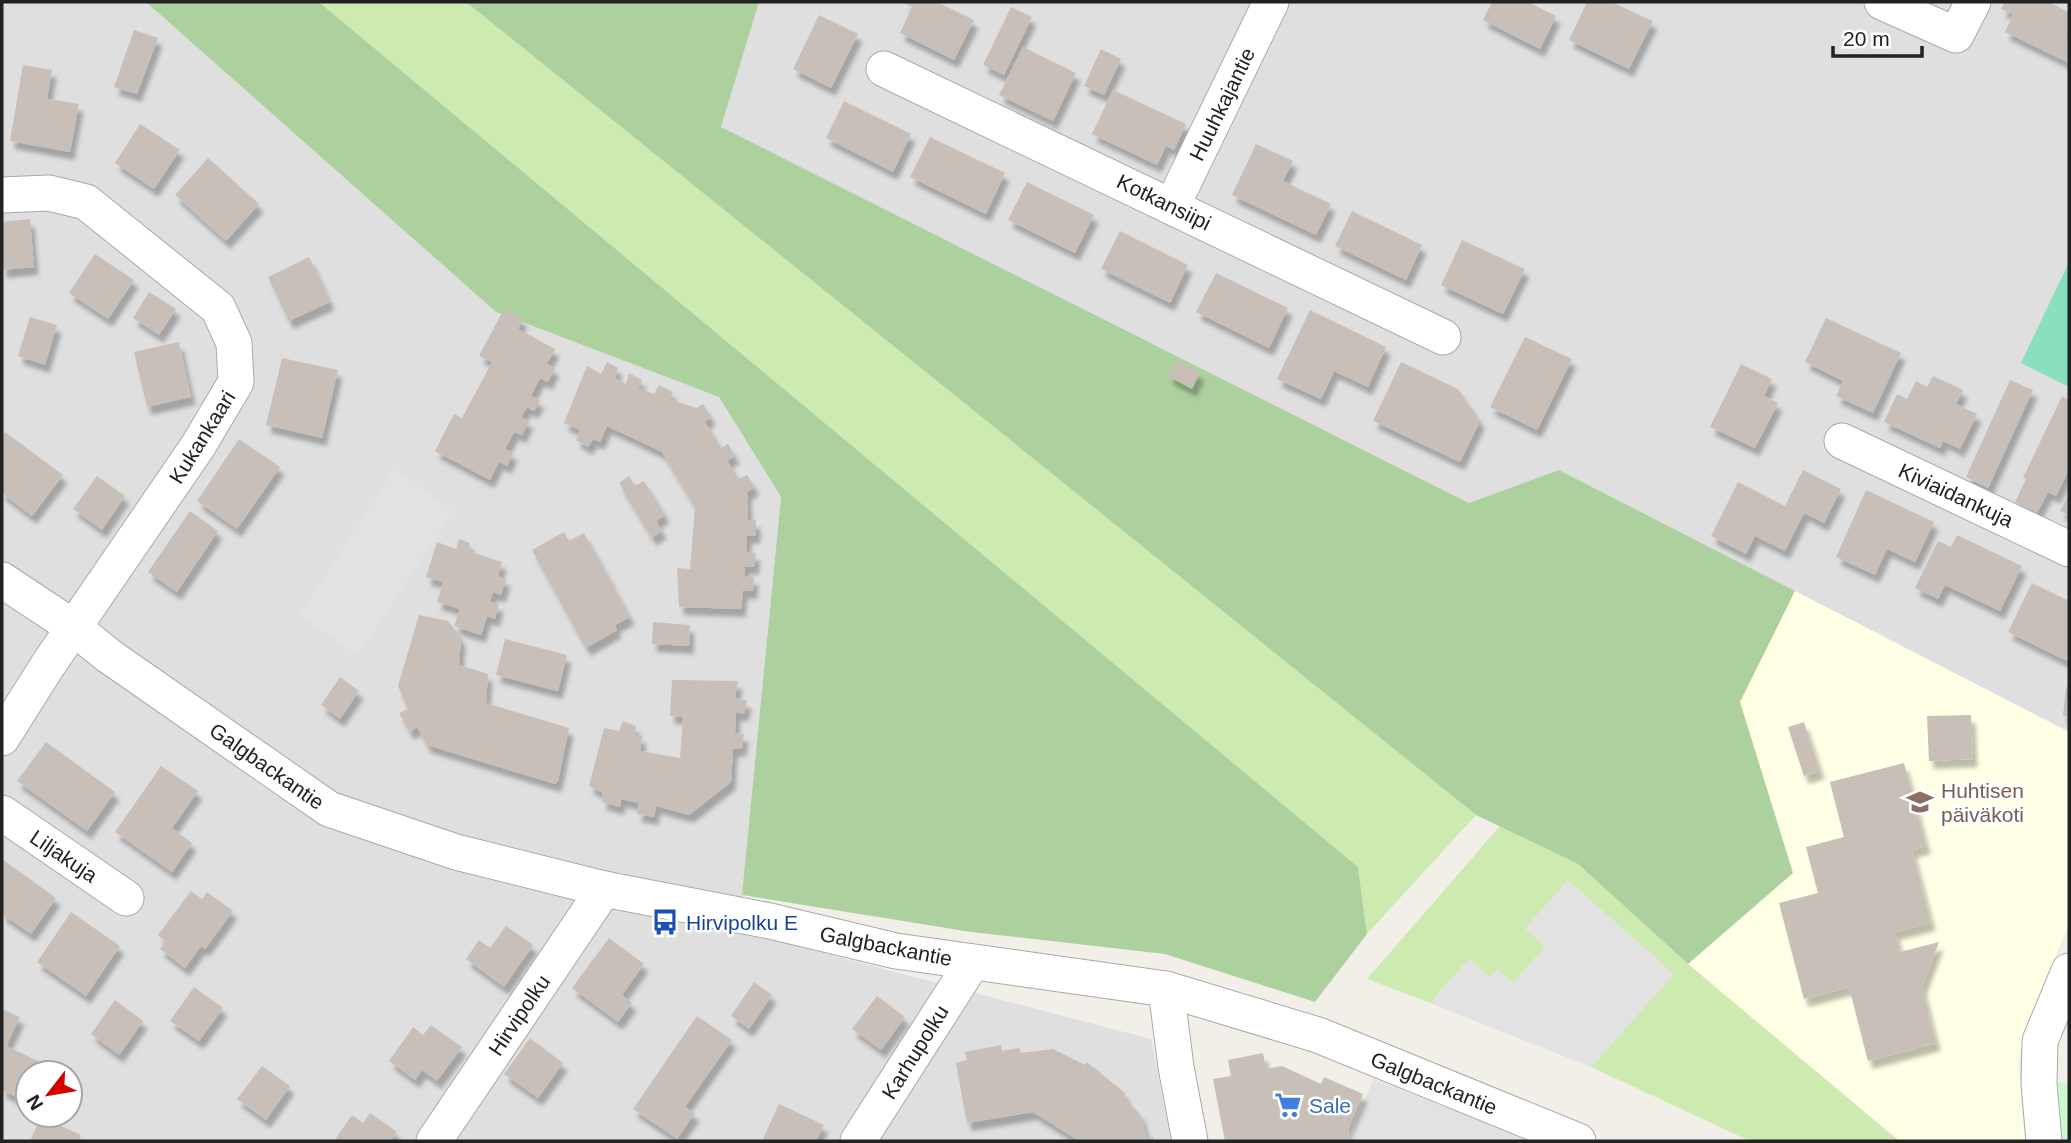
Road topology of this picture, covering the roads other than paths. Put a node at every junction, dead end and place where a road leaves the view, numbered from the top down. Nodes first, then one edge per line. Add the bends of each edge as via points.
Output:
1 (1271, 2) edge
2 (1882, 2) edge
3 (1973, 2) edge
4 (884, 69) dead end
5 (2, 195) edge
6 (1172, 206) junction
7 (1443, 337) dead end
8 (1842, 441) dead end
9 (2069, 549) edge
10 (2, 580) edge
11 (74, 627) junction
12 (2, 738) edge
13 (2, 813) edge
14 (604, 889) junction
15 (127, 898) dead end
16 (972, 963) junction
17 (2069, 971) edge
18 (1166, 989) junction
19 (434, 1141) edge
20 (858, 1141) edge
21 (1190, 1141) edge
22 (1578, 1141) edge
23 (2044, 1141) edge

1 - 6 street, Huuhkajantie
2 - 3 street via 1956,35
4 - 6 street, Kotkansiipi
5 - 11 street, Kukankaari via 49,193 86,202 218,308 234,343 236,382 198,446
6 - 7 street, Kotkansiipi
8 - 9 street, Kiviaidankuja
10 - 11 street, Galgbackantie
11 - 12 street, Kukankaari
11 - 14 street, Galgbackantie via 329,809 456,852
13 - 15 street, Liljakuja
14 - 16 street, Galgbackantie
14 - 19 street, Hirvipolku
16 - 18 street, Galgbackantie
16 - 20 street, Karhupolku
17 - 23 street via 2040,1041
18 - 21 street
18 - 22 street, Galgbackantie via 1318,1035

